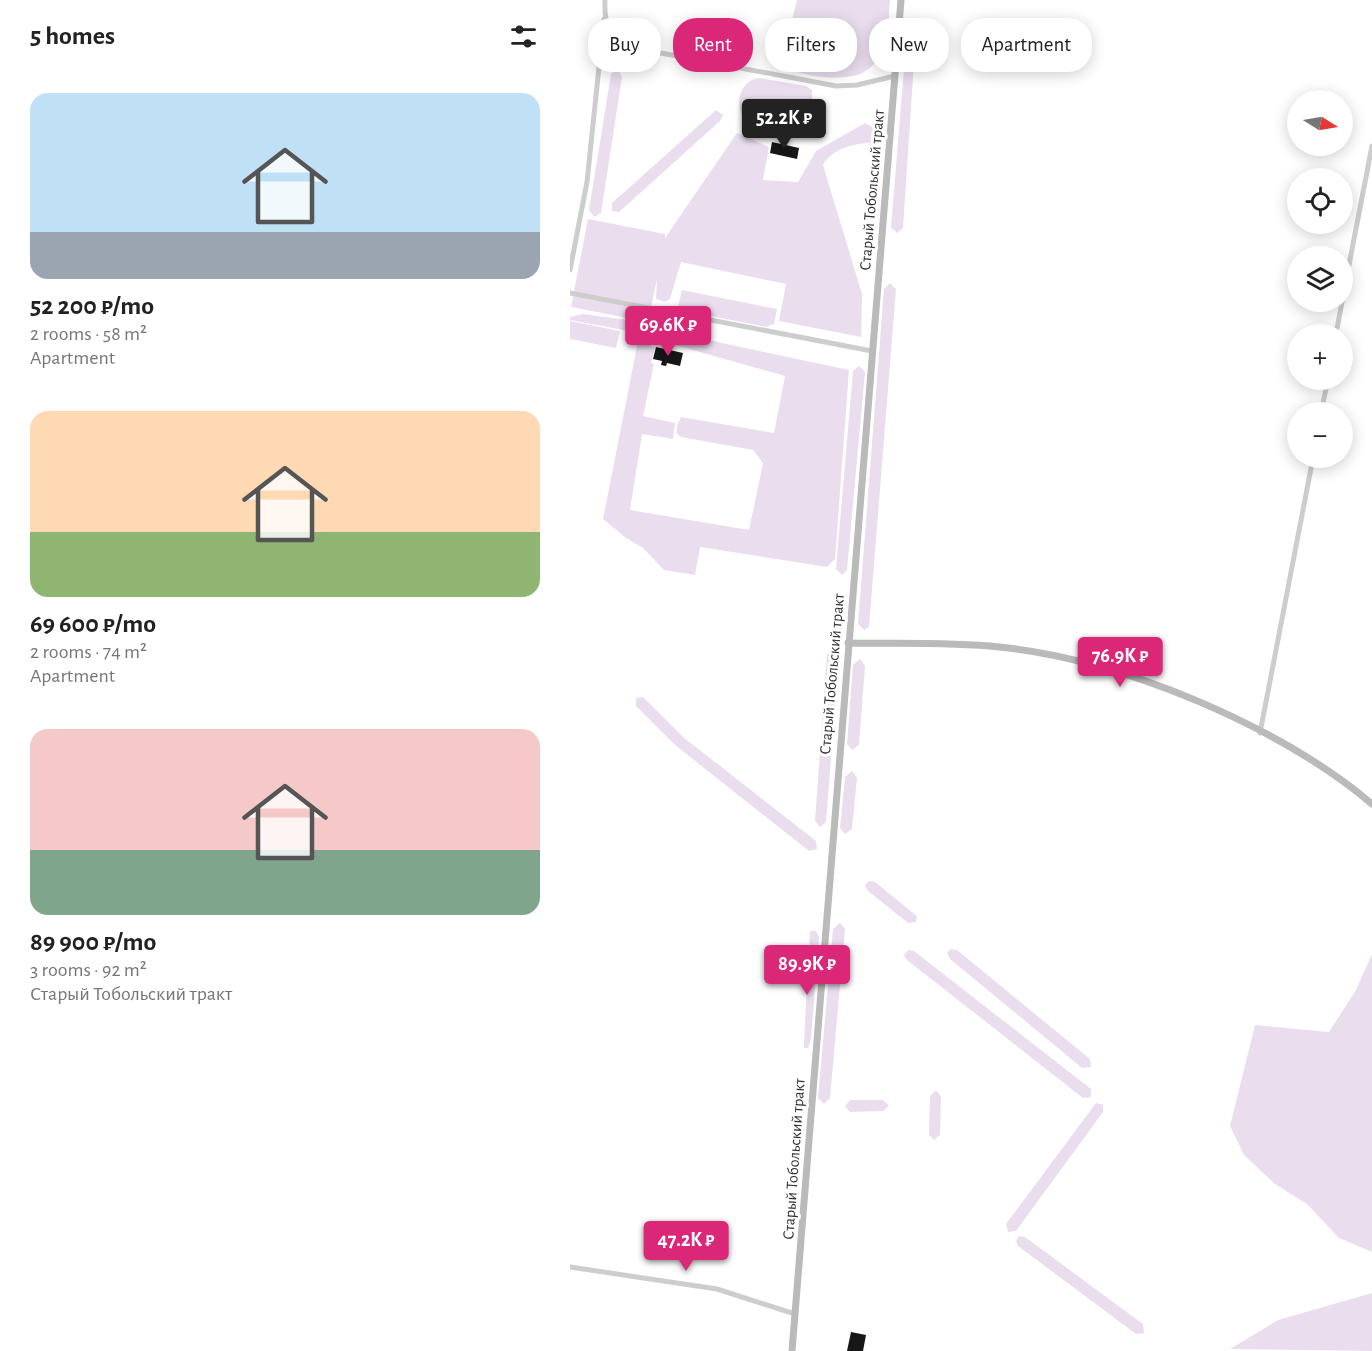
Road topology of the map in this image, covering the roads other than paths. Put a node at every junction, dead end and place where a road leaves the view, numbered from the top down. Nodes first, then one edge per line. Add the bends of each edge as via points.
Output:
1 (605, 0) edge
2 (901, 0) edge
3 (604, 14) junction
4 (895, 76) junction
5 (1372, 146) edge
6 (1353, 246) edge
7 (570, 270) edge
8 (570, 294) edge
9 (873, 351) junction
10 (1311, 468) edge
11 (848, 643) junction
12 (1260, 733) junction
13 (1372, 804) edge
14 (570, 1267) edge
15 (795, 1314) junction
16 (792, 1351) edge

1 - 3 street
2 - 4 street, Старый Тобольский тракт
3 - 4 street via 615,39 629,47 836,86 857,86
3 - 7 street via 587,182
4 - 9 street, Старый Тобольский тракт
5 - 6 street
8 - 9 street
9 - 11 street, Старый Тобольский тракт
10 - 12 street
11 - 12 street via 999,647 1061,657 1133,678 1221,711
11 - 15 street, Старый Тобольский тракт
12 - 13 street via 1307,758
14 - 15 street via 717,1288
15 - 16 street, Старый Тобольский тракт

